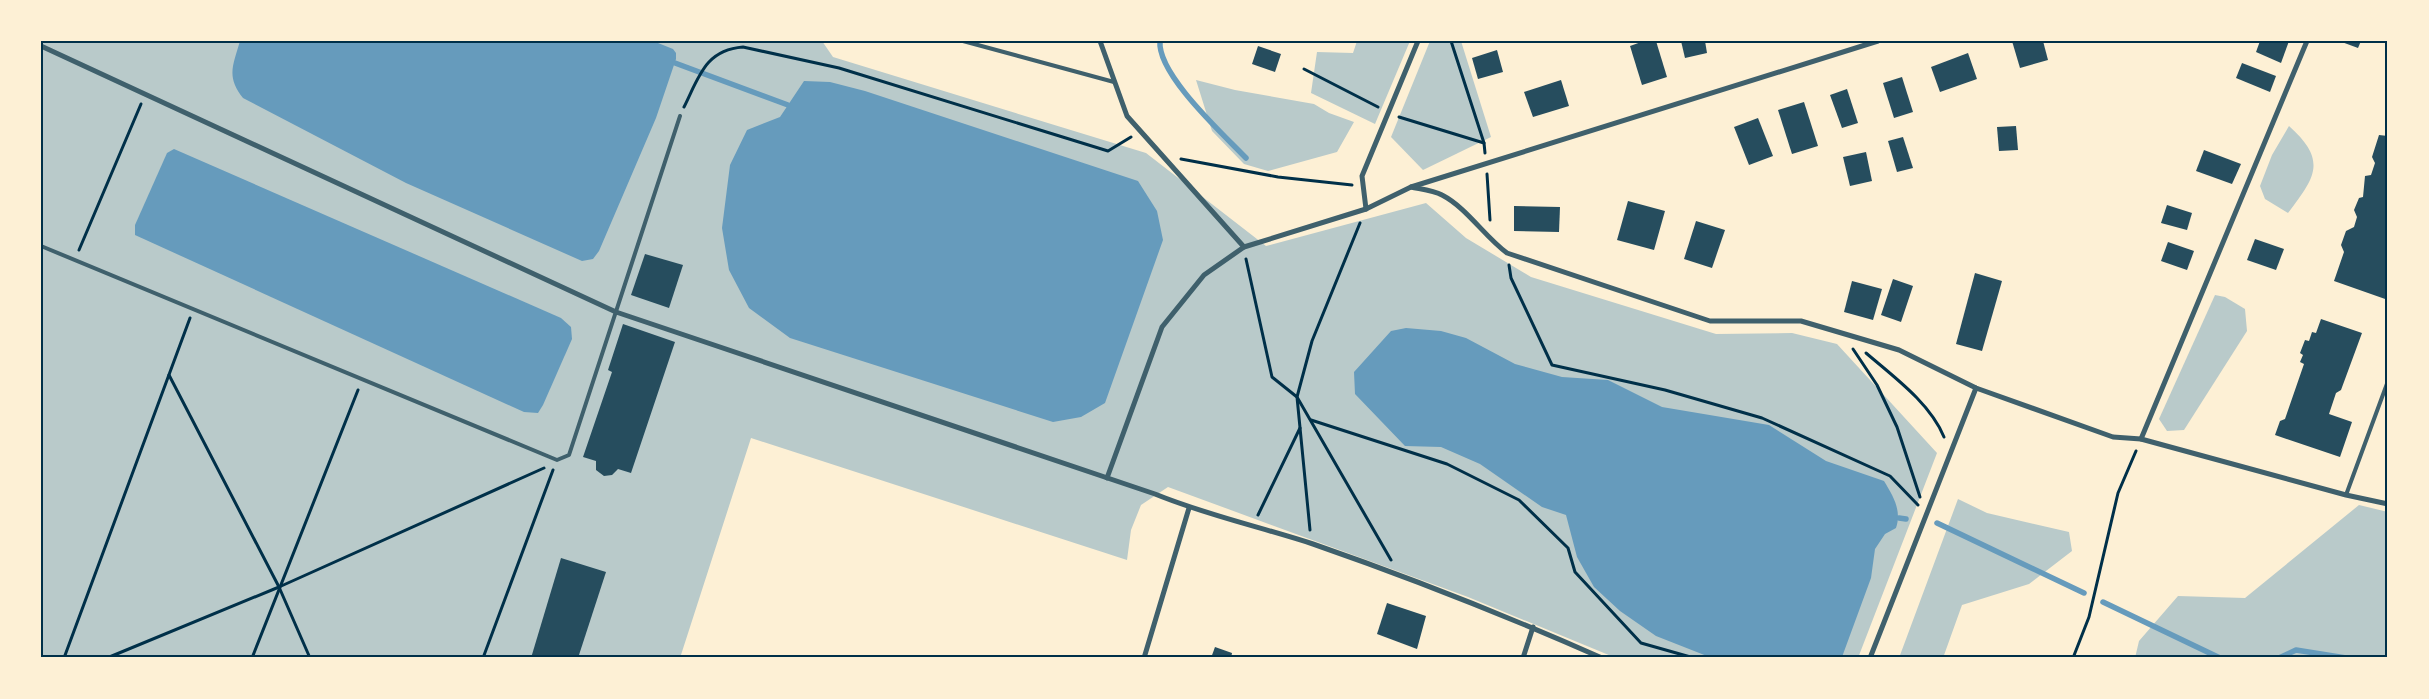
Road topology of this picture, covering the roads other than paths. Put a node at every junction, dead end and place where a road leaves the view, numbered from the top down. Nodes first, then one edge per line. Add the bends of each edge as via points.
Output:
1 (963, 41) edge
2 (1100, 41) edge
3 (1418, 41) edge
4 (1878, 41) edge
5 (2307, 41) edge
6 (41, 46) edge
7 (1114, 82) junction
8 (680, 116) road end
9 (1411, 187) junction
10 (1366, 209) junction
11 (41, 246) edge
12 (1244, 247) junction
13 (616, 312) junction
14 (2388, 381) edge
15 (1976, 388) junction
16 (2141, 439) junction
17 (1107, 478) junction
18 (2346, 495) junction
19 (2388, 504) edge
20 (1189, 508) junction
21 (1532, 627) junction
22 (1144, 658) edge
23 (1523, 658) edge
24 (1602, 658) edge
25 (1870, 658) edge

1 - 7 lane
2 - 7 street
3 - 10 street via 1362,176
4 - 9 street
5 - 16 street
6 - 13 street
7 - 12 street via 1127,116
8 - 13 lane
9 - 10 street
9 - 15 street via 1441,194 1507,253 1710,321 1801,321 1905,353
10 - 12 street
11 - 13 lane via 556,461 569,455
12 - 17 street via 1204,275 1162,327
13 - 17 street
14 - 18 lane
15 - 16 street via 2113,437
15 - 25 street
16 - 18 street
17 - 20 street
18 - 19 street
20 - 21 street via 1311,544
20 - 22 street
21 - 23 street
21 - 24 street

